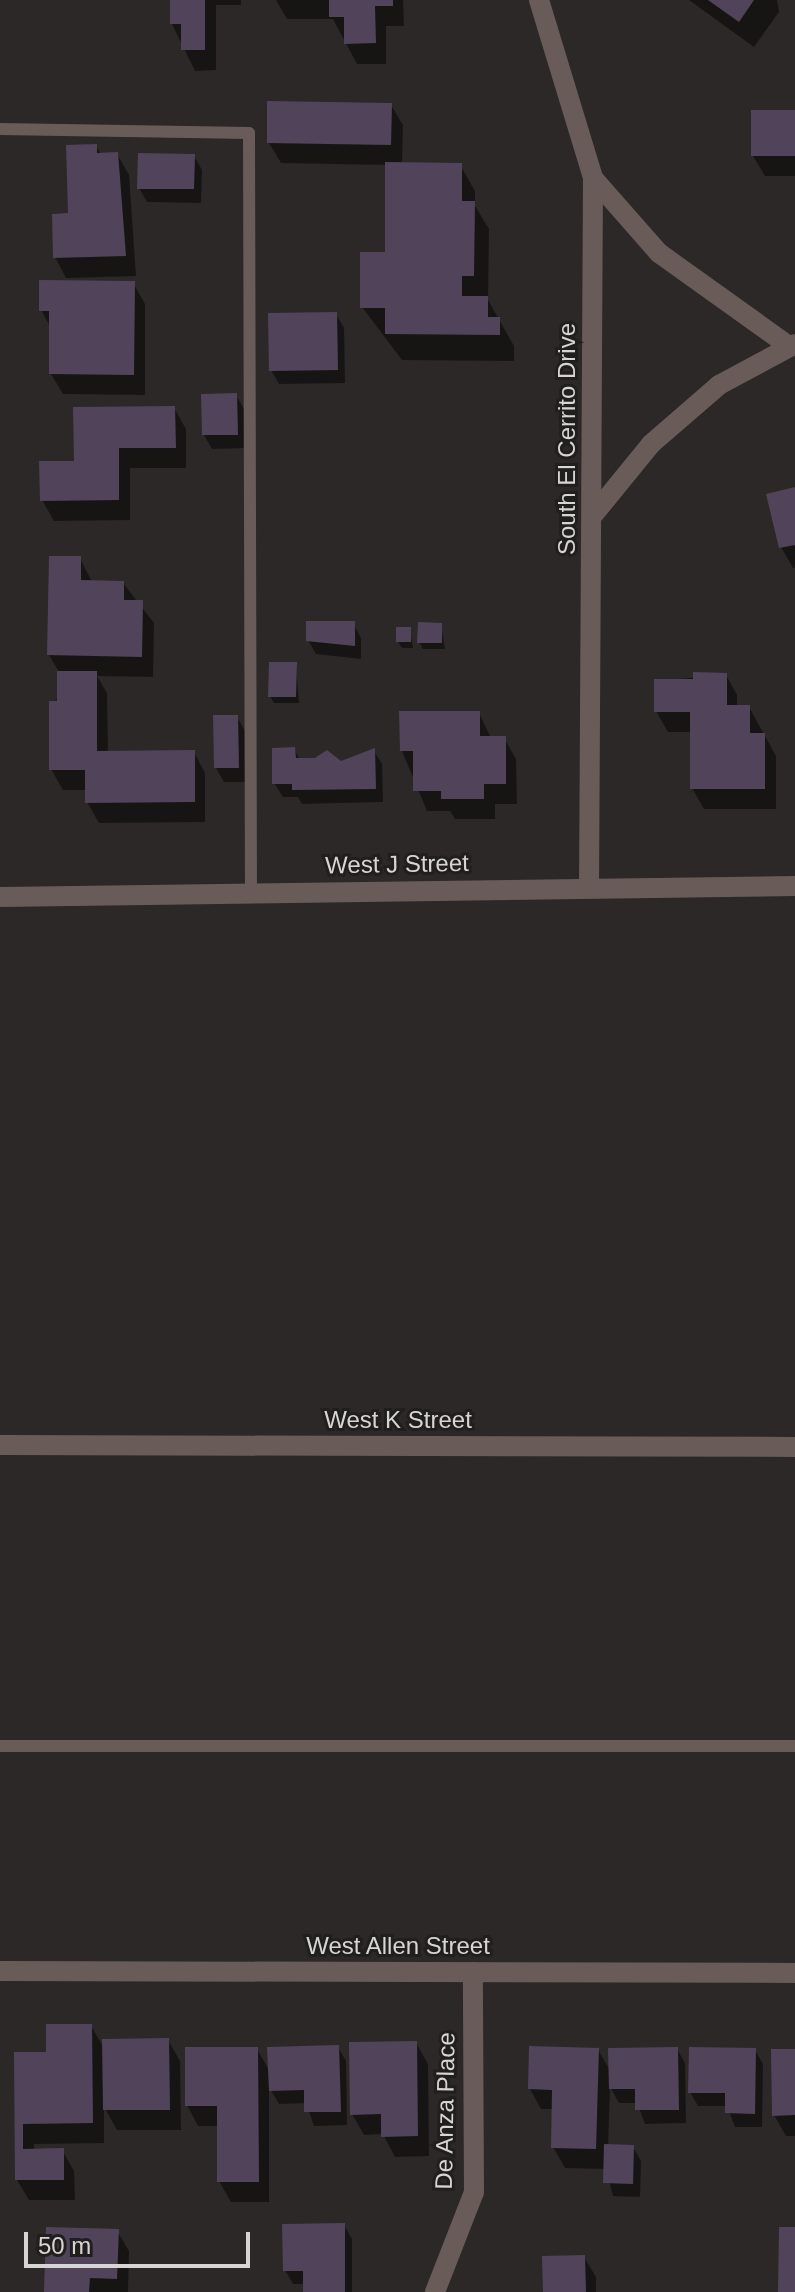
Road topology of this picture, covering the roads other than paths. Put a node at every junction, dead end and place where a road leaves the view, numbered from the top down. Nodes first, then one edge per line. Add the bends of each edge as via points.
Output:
1 (539, 0) edge
2 (0, 129) edge
3 (593, 178) junction
4 (791, 344) edge
5 (594, 514) junction
6 (589, 886) junction
7 (795, 886) edge
8 (251, 892) junction
9 (0, 897) edge
10 (0, 1445) edge
11 (795, 1447) edge
12 (0, 1746) edge
13 (795, 1746) edge
14 (0, 1971) edge
15 (473, 1972) junction
16 (795, 1973) edge
17 (435, 2292) edge

1 - 3 street, South El Cerrito Drive
2 - 8 lane via 249,133
3 - 4 street via 659,253
3 - 5 street, South El Cerrito Drive
4 - 5 street via 719,385 651,444
5 - 6 street, South El Cerrito Drive
6 - 7 street, West J Street
6 - 8 street, West J Street
8 - 9 street, West J Street
10 - 11 street, West K Street
12 - 13 lane
14 - 15 street, West Allen Street
15 - 16 street, West Allen Street
15 - 17 street, De Anza Place via 474,2192

